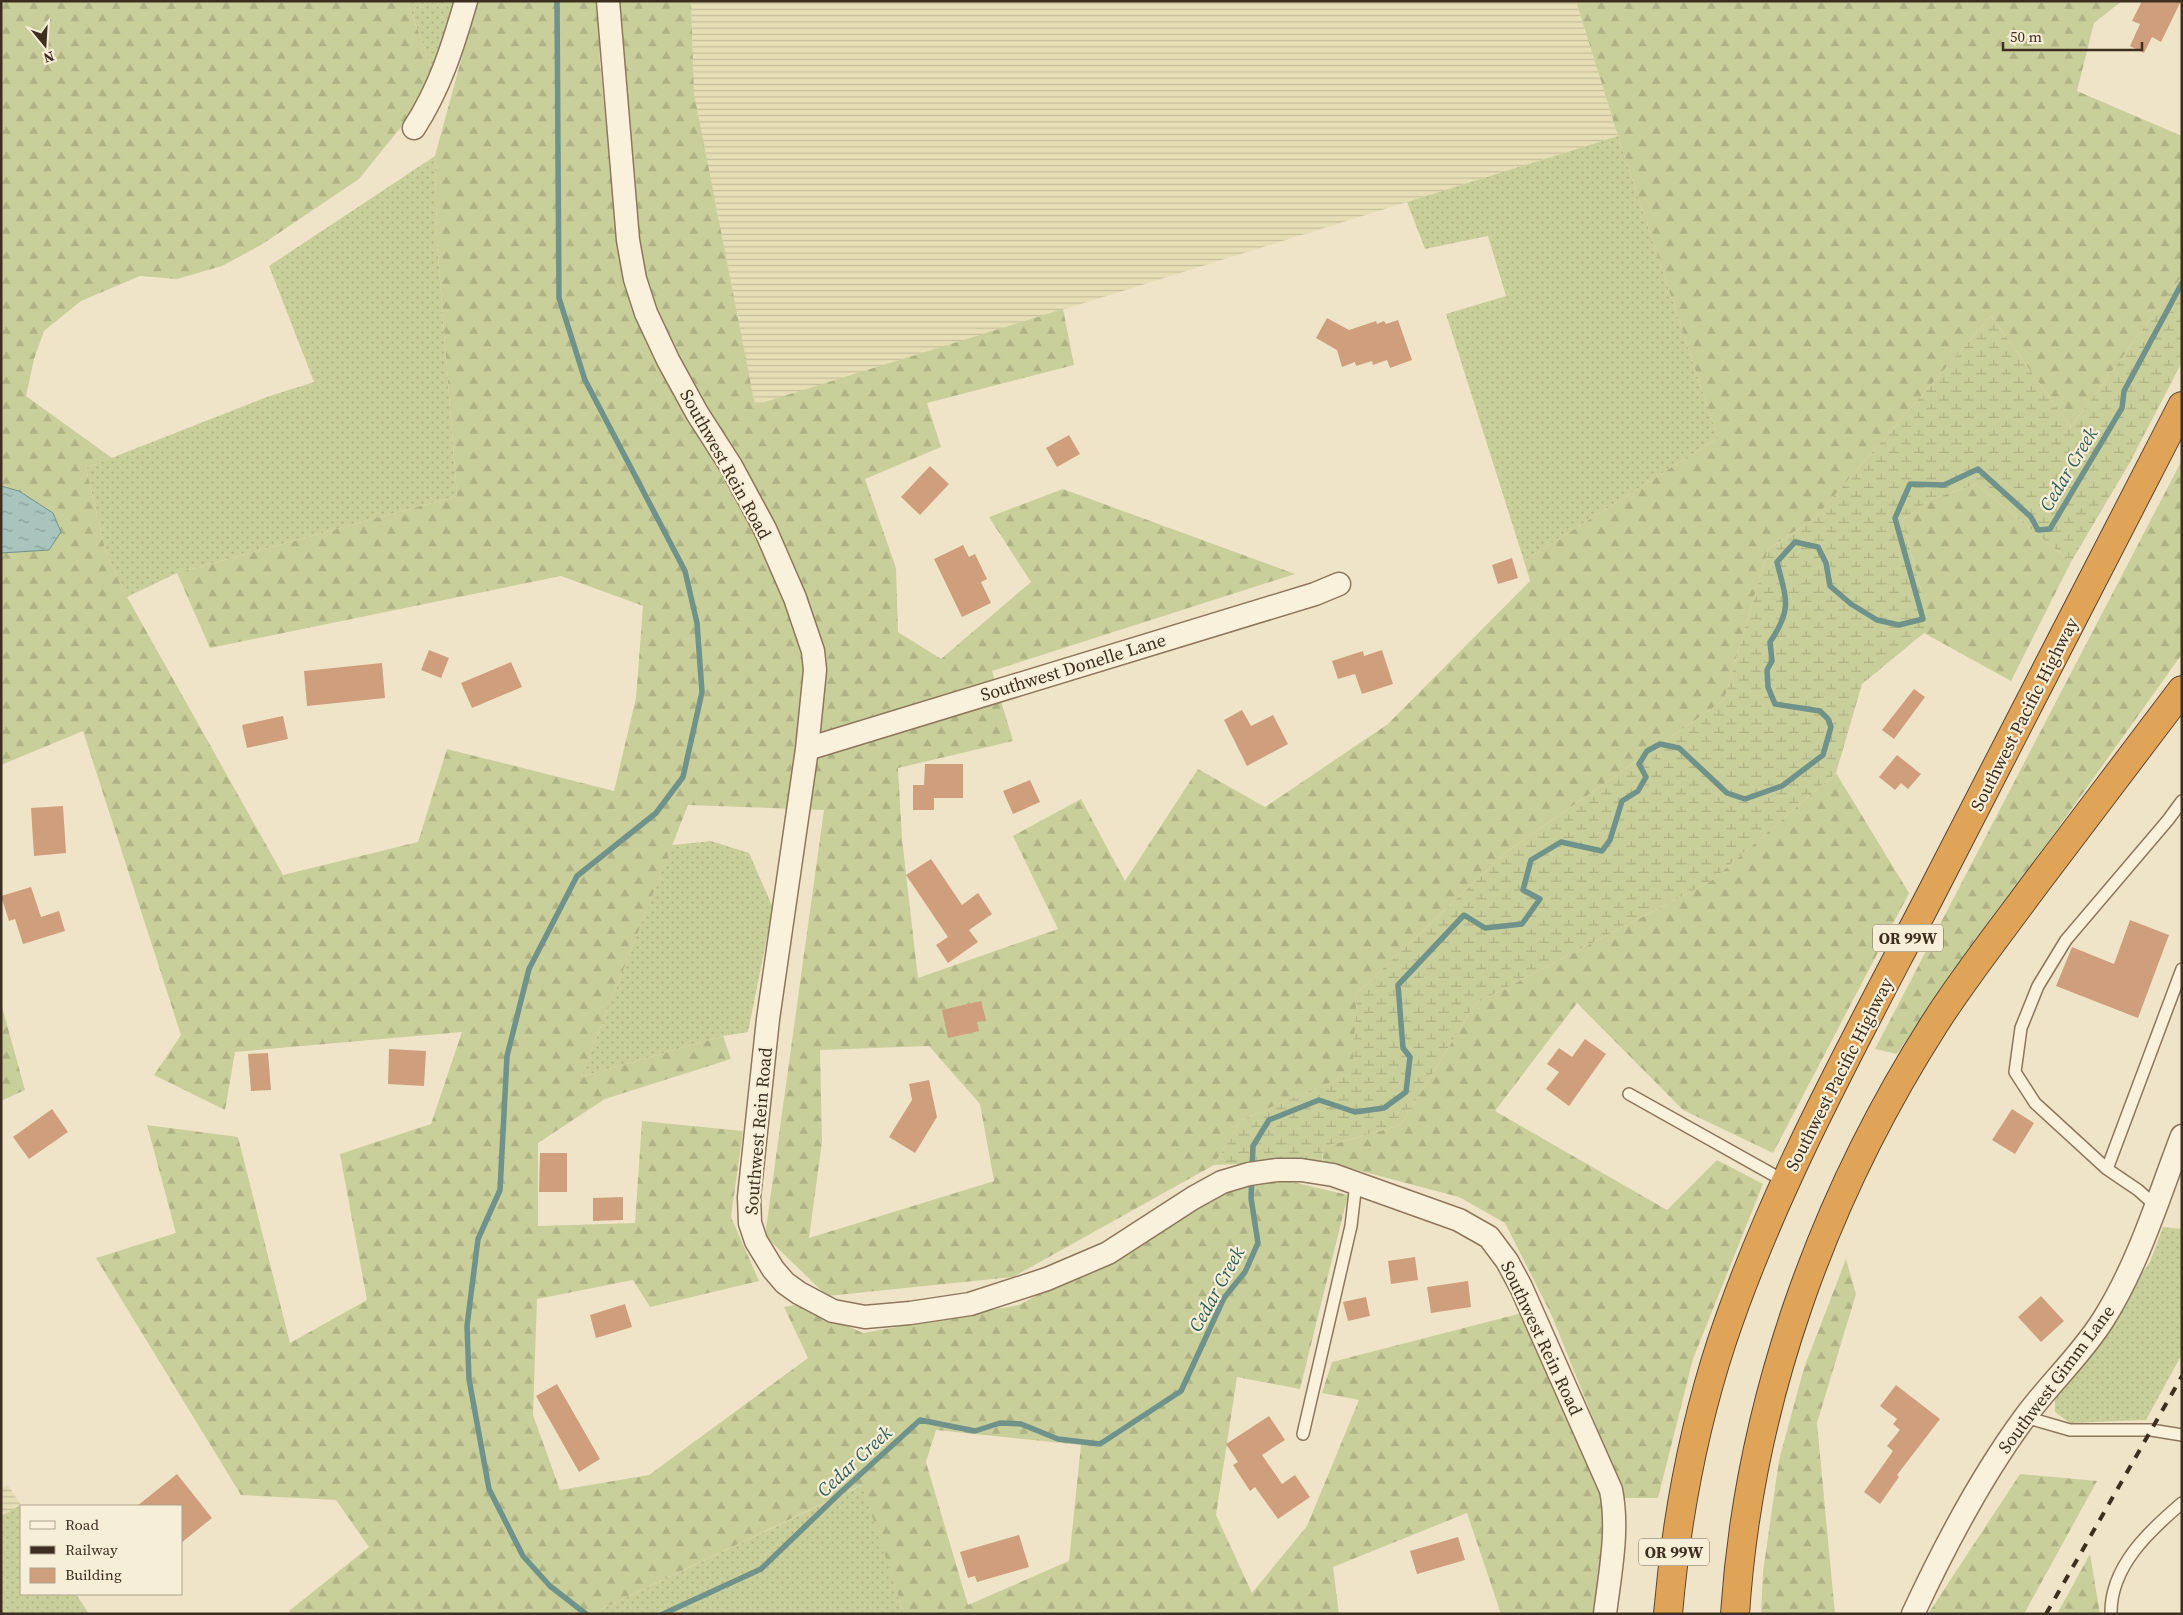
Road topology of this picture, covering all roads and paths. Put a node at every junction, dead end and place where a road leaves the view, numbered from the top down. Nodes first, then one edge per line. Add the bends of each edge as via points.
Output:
1 (466, 1) edge
2 (608, 1) edge
3 (414, 128) dead end
4 (2182, 406) edge
5 (1339, 584) dead end
6 (2182, 690) edge
7 (807, 749) junction
8 (2182, 801) edge
9 (2182, 969) edge
10 (1629, 1094) dead end
11 (2182, 1136) edge
12 (2107, 1169) junction
13 (1786, 1182) junction
14 (1356, 1183) junction
15 (2156, 1206) junction
16 (2025, 1416) junction
17 (1303, 1434) dead end
18 (2182, 1435) edge
19 (2182, 1503) edge
20 (1605, 1614) edge
21 (1668, 1614) edge
22 (1735, 1614) edge
23 (1913, 1614) edge
24 (2111, 1614) edge

1 - 3 street via 442,79
2 - 7 street, Southwest Rein Road via 628,240 635,279 646,313 668,360 765,529 808,633 814,651 814,670
4 - 13 highway, Southwest Pacific Highway / OR 99W via 1852,1047
5 - 7 street, Southwest Donelle Lane
6 - 22 highway via 1973,966 1934,1023 1851,1175 1803,1289 1764,1422 1743,1533
7 - 14 street, Southwest Rein Road via 768,1019 749,1197 750,1224 756,1241 772,1269 785,1283 833,1310 866,1317 970,1304 1046,1279 1108,1253 1222,1182 1249,1174 1301,1170 1326,1173
8 - 12 lane via 2066,940 2038,986 2020,1028 2015,1072 2035,1103
9 - 12 lane
10 - 13 lane
11 - 15 street, Southwest Gimm Lane
12 - 15 lane
13 - 21 highway, Southwest Pacific Highway / OR 99W via 1721,1342 1695,1439 1678,1529
14 - 17 lane via 1351,1226
14 - 20 street, Southwest Rein Road via 1459,1220 1489,1237 1507,1261 1611,1490 1615,1509 1614,1532
15 - 16 street, Southwest Gimm Lane via 2131,1270 2104,1320
16 - 18 lane via 2070,1430 2151,1430
16 - 23 street, Southwest Gimm Lane via 1980,1484
19 - 24 lane via 2156,1525 2118,1576

